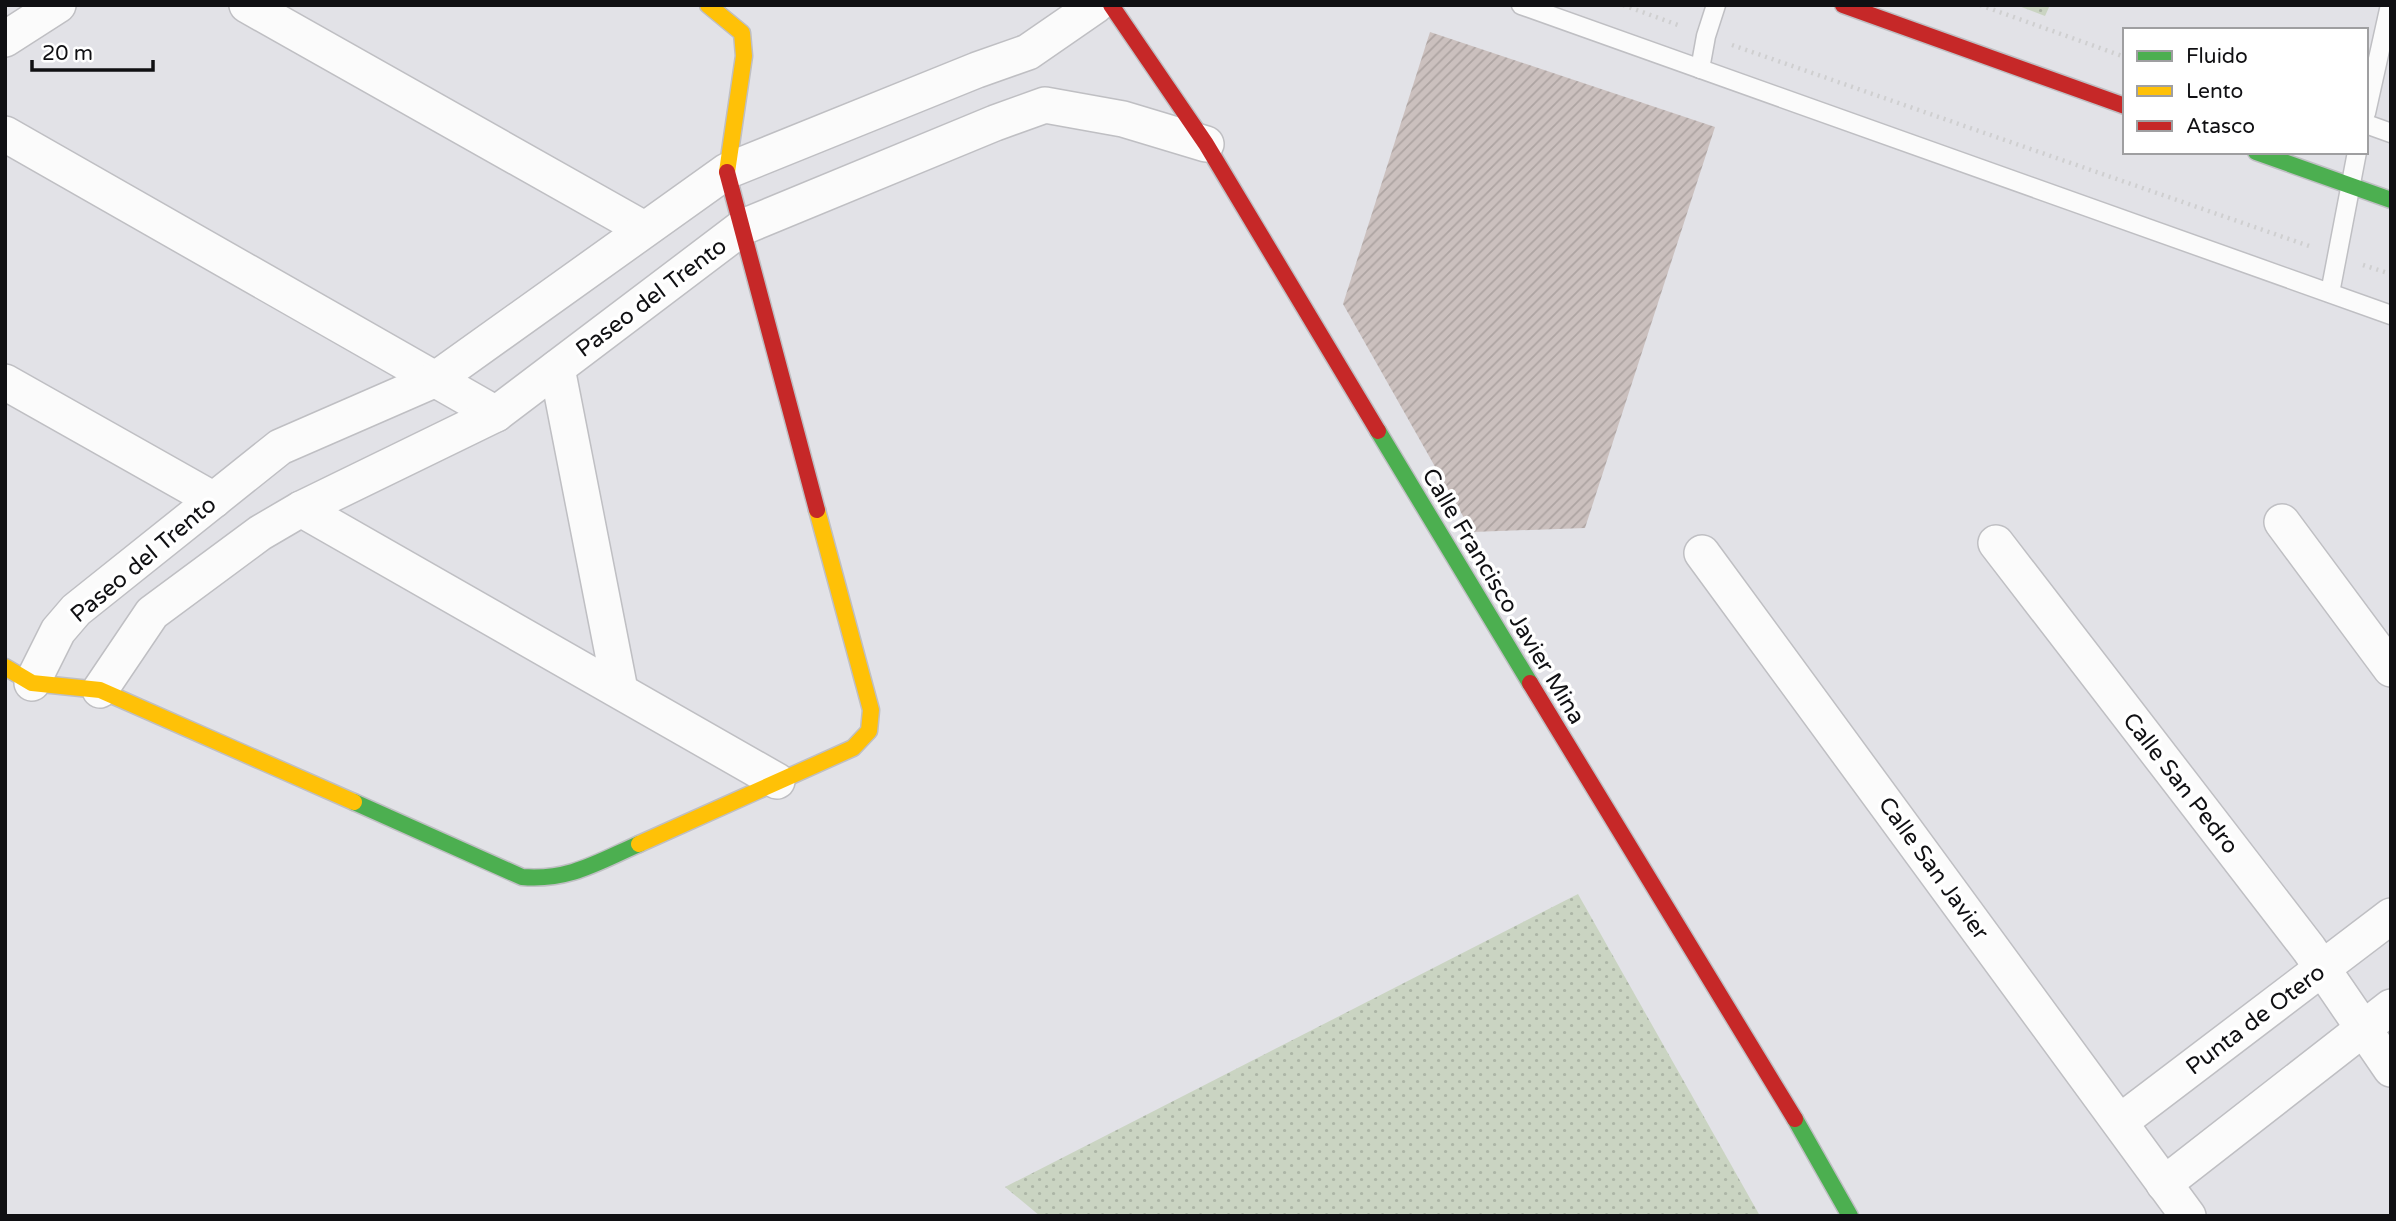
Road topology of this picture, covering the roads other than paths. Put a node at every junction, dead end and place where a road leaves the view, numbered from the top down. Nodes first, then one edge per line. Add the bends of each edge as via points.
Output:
1 (58, 5) edge
2 (247, 5) edge
3 (708, 5) edge
4 (1096, 5) edge
5 (1111, 5) edge
6 (1521, 5) edge
7 (1716, 5) edge
8 (1843, 5) edge
9 (2390, 5) edge
10 (5, 39) edge
11 (1028, 52) junction
12 (1700, 69) junction
13 (2368, 104) edge
14 (1045, 105) junction
15 (2123, 105) edge
16 (2368, 125) edge
17 (2391, 133) edge
18 (5, 134) edge
19 (1206, 144) junction
20 (2262, 154) edge
21 (2357, 154) edge
22 (727, 171) junction
23 (2350, 186) junction
24 (2391, 200) edge
25 (743, 228) junction
26 (644, 229) junction
27 (2330, 293) junction
28 (2391, 315) edge
29 (557, 368) junction
30 (436, 379) junction
31 (5, 382) edge
32 (496, 414) junction
33 (214, 500) junction
34 (301, 509) junction
35 (2282, 522) dead end
36 (1996, 543) dead end
37 (1702, 553) dead end
38 (2391, 669) edge
39 (19, 675) edge
40 (100, 690) junction
41 (620, 690) junction
42 (778, 781) junction
43 (2391, 916) edge
44 (2322, 967) junction
45 (2391, 1007) edge
46 (2361, 1028) junction
47 (2391, 1069) edge
48 (2120, 1122) junction
49 (2164, 1184) junction
50 (1850, 1216) edge
51 (2188, 1216) edge

1 - 10 street
2 - 26 street
3 - 22 street via 742,33 744,56
4 - 11 street, Paseo del Trento
5 - 19 street, Calle Francisco Javier Mina
6 - 12 lane
7 - 12 lane
8 - 15 street
9 - 13 lane
11 - 14 street
11 - 22 street, Paseo del Trento
12 - 27 lane
14 - 19 street, Paseo del Trento via 1123,119
14 - 25 street, Paseo del Trento
16 - 17 lane
18 - 30 street
19 - 50 street, Calle Francisco Javier Mina via 1776,1086
20 - 23 street
21 - 23 lane
22 - 25 street
22 - 26 street, Paseo del Trento
23 - 24 street
23 - 27 lane
25 - 29 street, Paseo del Trento
25 - 42 street via 871,710 869,731 853,748
26 - 30 street, Paseo del Trento
27 - 28 lane
29 - 32 street, Paseo del Trento
29 - 41 street
30 - 32 street
30 - 33 street, Paseo del Trento via 281,447
31 - 33 street
32 - 34 street, Paseo del Trento
33 - 39 street, Paseo del Trento via 76,610
34 - 40 street, Paseo del Trento via 260,533 152,613
34 - 41 street
35 - 38 street
36 - 44 street, Calle San Pedro
37 - 48 street, Calle San Javier
39 - 40 street, Paseo del Trento
40 - 42 street via 522,877 569,876
41 - 42 street
43 - 44 street, Punta de Otero
44 - 46 street, Calle San Pedro
44 - 48 street, Punta de Otero
45 - 46 street
46 - 47 street, Calle San Pedro
46 - 49 street
48 - 49 street, Calle San Javier
49 - 51 street, Calle San Javier

